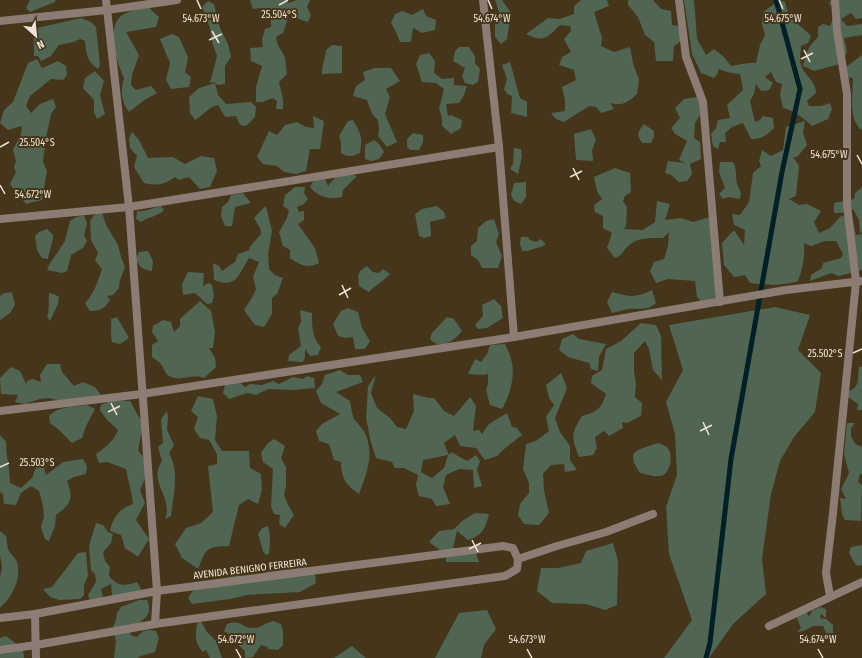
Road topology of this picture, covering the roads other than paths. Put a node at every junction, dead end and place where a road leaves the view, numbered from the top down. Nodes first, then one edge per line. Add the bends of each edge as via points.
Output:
1 (106, 0) edge
2 (177, 0) edge
3 (483, 0) edge
4 (679, 0) edge
5 (835, 0) edge
6 (107, 10) junction
7 (0, 21) edge
8 (499, 147) junction
9 (129, 207) junction
10 (0, 219) edge
11 (859, 282) edge
12 (720, 302) junction
13 (514, 338) junction
14 (142, 394) junction
15 (0, 411) edge
16 (653, 514) dead end
17 (518, 559) junction
18 (862, 582) edge
19 (157, 591) junction
20 (830, 596) junction
21 (35, 614) junction
22 (0, 618) edge
23 (155, 624) junction
24 (769, 626) dead end
25 (36, 645) junction
26 (0, 650) edge
27 (36, 658) edge

1 - 6 street
2 - 6 street
3 - 8 street
4 - 12 street via 686,57 703,102
5 - 11 street via 847,94 846,205
6 - 7 street
6 - 9 street
8 - 9 street
8 - 13 street
9 - 10 street
9 - 14 street
11 - 12 street via 786,290
11 - 20 street via 826,573
12 - 13 street
13 - 14 street
14 - 15 street
14 - 19 street
16 - 17 street via 606,532
17 - 19 street, AVENIDA BENIGNO FERREIRA via 513,548 504,546
17 - 23 street via 517,569 505,576
18 - 20 street
19 - 21 street, AVENIDA BENIGNO FERREIRA
19 - 23 street
20 - 24 street
21 - 22 street, AVENIDA BENIGNO FERREIRA
21 - 25 street
23 - 25 street
25 - 26 street
25 - 27 street

